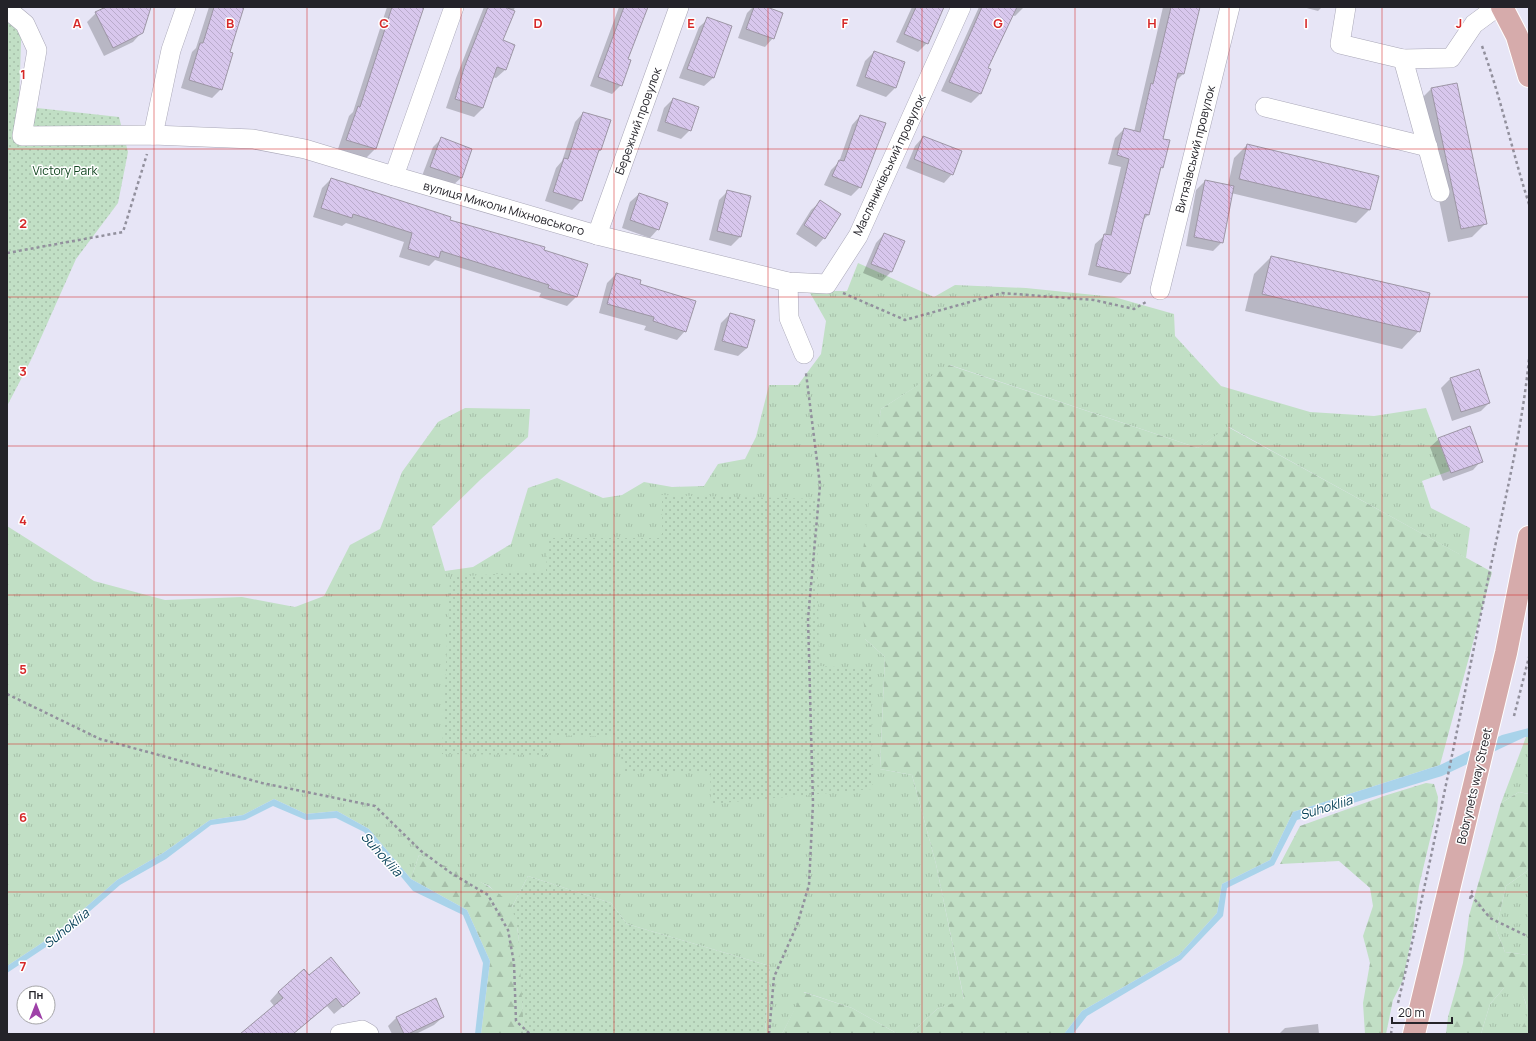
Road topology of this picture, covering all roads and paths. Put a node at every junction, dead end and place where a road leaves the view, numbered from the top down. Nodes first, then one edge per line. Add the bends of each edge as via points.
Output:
1 (186, 7) edge
2 (454, 7) edge
3 (679, 7) edge
4 (961, 7) edge
5 (1230, 7) edge
6 (1346, 7) edge
7 (1497, 7) edge
8 (1502, 7) edge
9 (7, 9) edge
10 (1474, 24) junction
11 (1523, 37) edge
12 (1403, 59) junction
13 (1529, 76) edge
14 (1265, 107) dead end
15 (153, 135) junction
16 (15, 136) edge
17 (1428, 147) junction
18 (394, 176) junction
19 (1440, 192) dead end
20 (1529, 204) edge
21 (597, 235) junction
22 (7, 253) edge
23 (788, 282) junction
24 (827, 284) junction
25 (1160, 290) joint
26 (804, 354) joint
27 (1529, 359) edge
28 (1529, 537) edge
29 (7, 694) edge
30 (1454, 872) junction
31 (1529, 937) edge
32 (1398, 1004) dead end
33 (1392, 1026) dead end
34 (366, 1032) edge
35 (340, 1034) edge
36 (530, 1034) edge
37 (769, 1034) edge
38 (1391, 1034) edge
39 (1414, 1034) edge

1 - 15 street via 171,50
2 - 18 street
3 - 21 street, Бережний провулок
4 - 24 street, Масляниківський провулок via 858,236
5 - 25 street, Витязівський провулок
6 - 12 street via 1340,44
7 - 10 street
8 - 11 main road
9 - 16 street via 25,24 37,50
10 - 12 street via 1451,58
10 - 20 path via 1497,87 1512,150
11 - 13 main road
12 - 17 street
14 - 17 street
15 - 16 street, вулиця Миколи Міхновського
15 - 18 street, вулиця Миколи Міхновського via 253,139 305,149
15 - 22 path via 123,232
17 - 19 street
18 - 21 street, вулиця Миколи Міхновського
21 - 23 street, вулиця Миколи Міхновського
23 - 24 street
23 - 26 street via 789,318
24 - 25 path via 905,320 1002,293 1094,300 1134,309
26 - 37 path via 820,485 808,619 813,803 809,886 797,925 774,977
27 - 32 path via 1513,468
28 - 30 main road, Bobrynets way Street via 1506,653
29 - 36 path via 100,739 262,783 375,806 421,851 488,895 508,930 514,963 516,1022
30 - 31 path via 1490,918
30 - 39 main road, Bobrynets way Street
33 - 38 path
34 - 35 street

